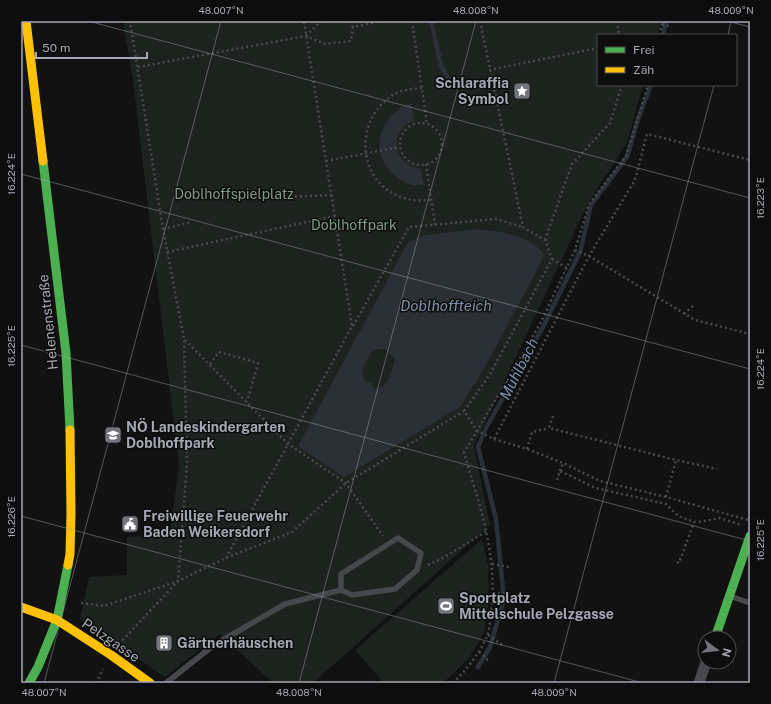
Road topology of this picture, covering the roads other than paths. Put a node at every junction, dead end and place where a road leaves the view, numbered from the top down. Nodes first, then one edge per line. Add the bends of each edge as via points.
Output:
1 (26, 21) edge
2 (750, 536) edge
3 (340, 590) junction
4 (730, 595) junction
5 (750, 602) edge
6 (21, 607) edge
7 (56, 620) junction
8 (718, 630) edge
9 (703, 670) edge
10 (29, 683) edge
11 (150, 683) edge
12 (166, 683) edge
13 (699, 683) edge

1 - 7 street, Helenenstraße via 66,353 71,450 70,554
2 - 4 street
3 - 3 lane via 341,574 398,538 421,553 417,570 395,589 352,595
3 - 12 lane via 285,604 214,645
4 - 5 lane
4 - 8 street
6 - 7 street, Pelzgasse
7 - 10 street, Helenenstraße
7 - 11 street, Pelzgasse
9 - 13 street

